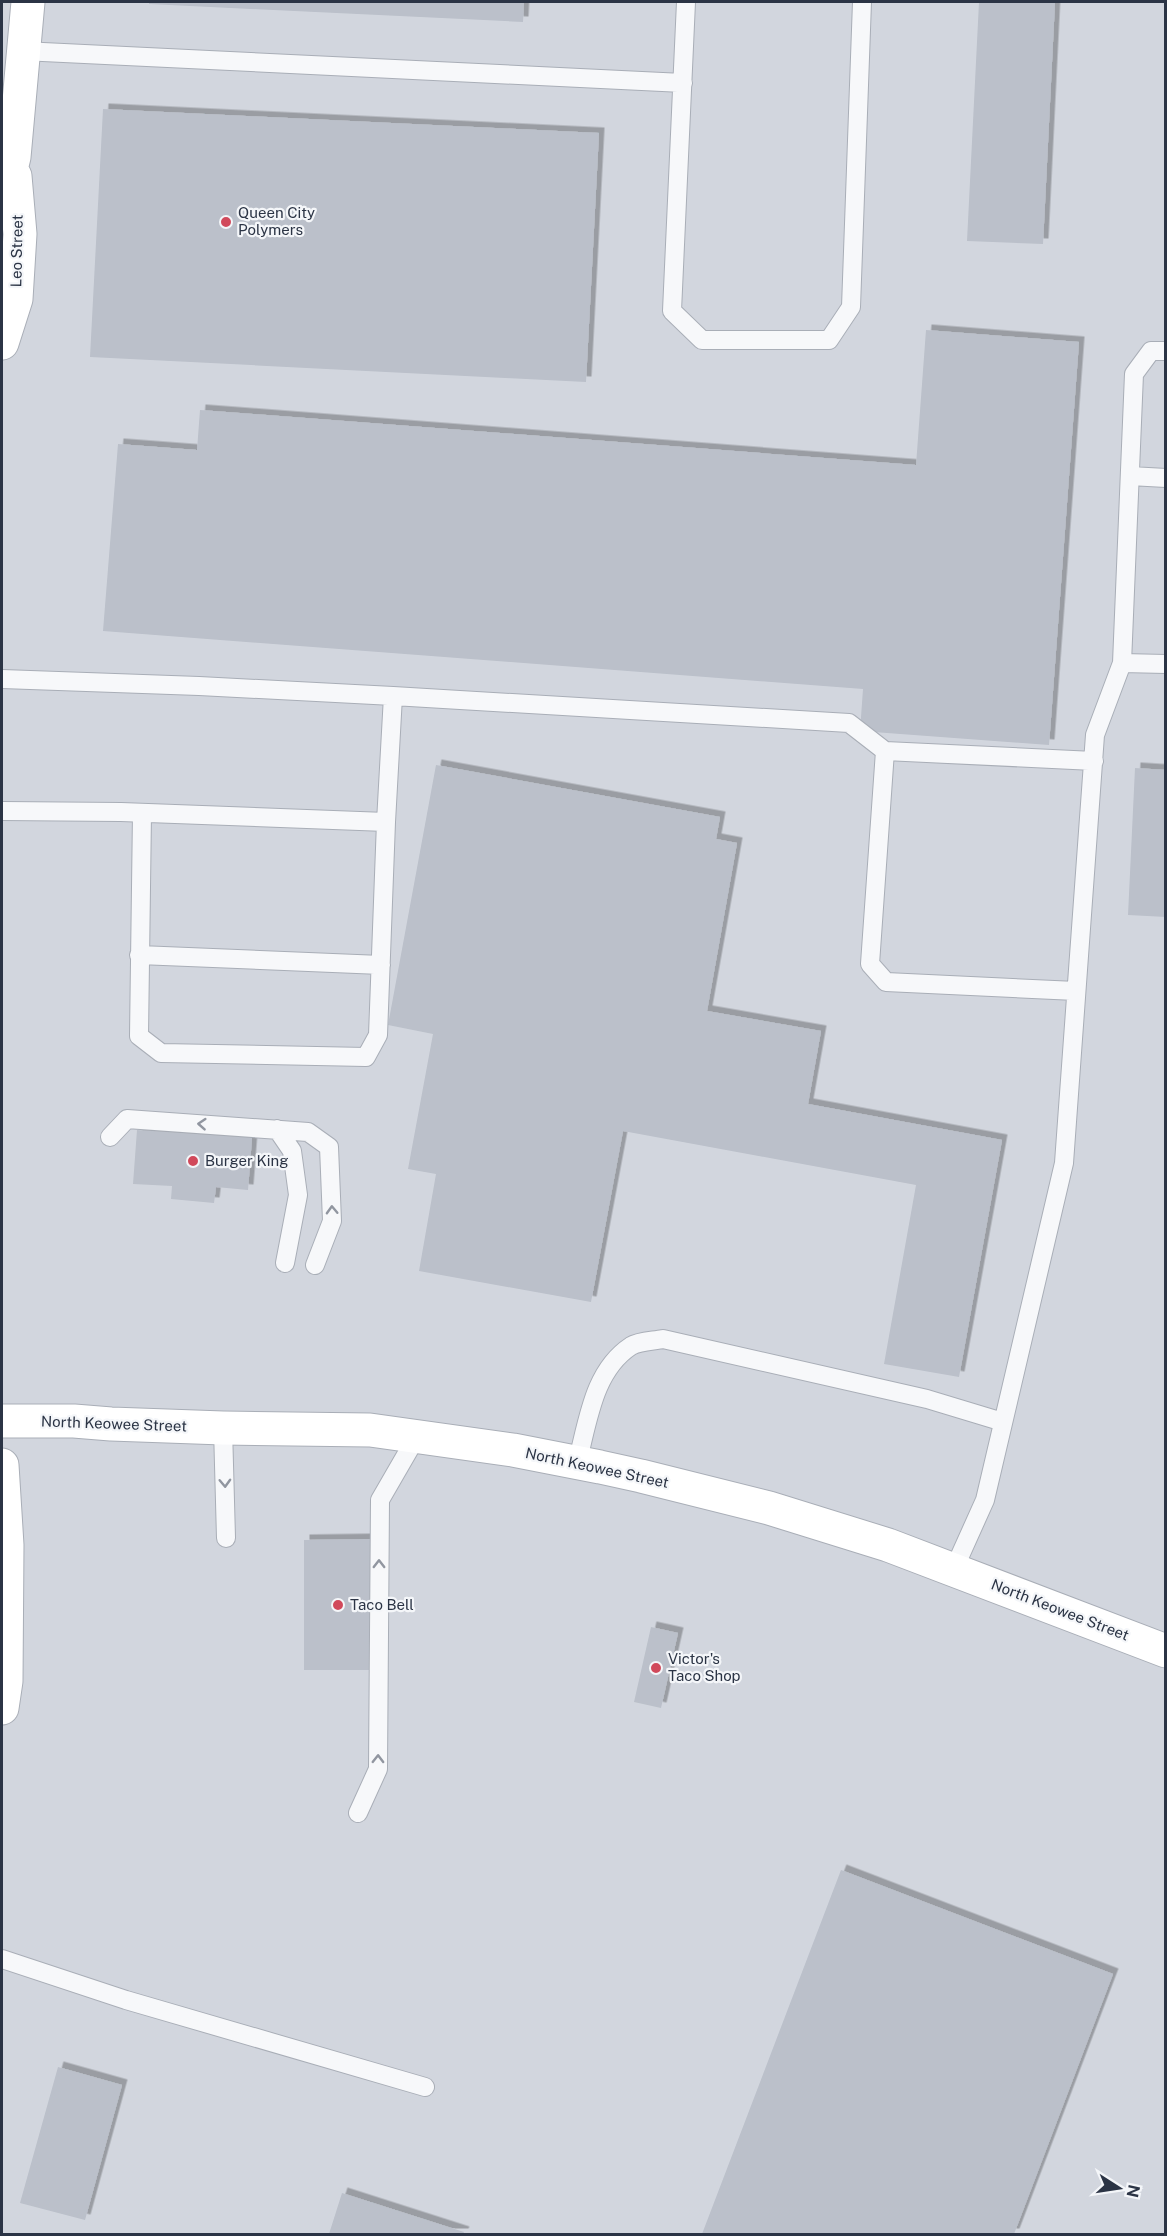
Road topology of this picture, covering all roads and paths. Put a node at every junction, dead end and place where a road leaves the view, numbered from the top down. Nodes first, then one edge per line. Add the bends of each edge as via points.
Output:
1 (28, 2) edge
2 (686, 2) edge
3 (862, 2) edge
4 (22, 51) junction
5 (683, 83) junction
6 (14, 157) junction
7 (2, 207) edge
8 (2, 343) edge
9 (1166, 351) edge
10 (1130, 476) junction
11 (1166, 478) edge
12 (1122, 663) junction
13 (1166, 664) edge
14 (2, 679) edge
15 (393, 696) junction
16 (885, 751) junction
17 (1094, 761) junction
18 (2, 811) edge
19 (142, 813) junction
20 (386, 822) junction
21 (140, 955) junction
22 (381, 965) junction
23 (1076, 991) junction
24 (277, 1130) junction
25 (110, 1137) dead end
26 (285, 1263) dead end
27 (315, 1265) dead end
28 (2, 1421) edge
29 (1003, 1422) junction
30 (223, 1428) junction
31 (417, 1436) junction
32 (577, 1463) junction
33 (2, 1465) edge
34 (226, 1538) dead end
35 (954, 1569) junction
36 (1166, 1651) edge
37 (2, 1708) edge
38 (358, 1813) dead end
39 (2, 1959) edge
40 (425, 2087) dead end

1 - 4 main road, Leo Street
2 - 5 lane
3 - 5 lane via 851,308 829,340 702,340 672,311
4 - 5 lane
4 - 6 main road, Leo Street
6 - 7 main road, Leo Street
6 - 8 main road, Leo Street via 20,234 16,299
9 - 10 lane via 1151,351 1134,374
10 - 11 lane
10 - 12 lane
12 - 13 lane
12 - 17 lane via 1095,735
14 - 15 lane
15 - 16 lane via 849,723
15 - 20 lane
16 - 17 lane
16 - 23 lane via 870,964 886,982
17 - 23 lane
18 - 19 lane
19 - 20 lane
19 - 21 lane
20 - 22 lane
21 - 22 lane
21 - 22 lane via 139,1036 161,1053 366,1057 378,1035
23 - 29 lane via 1064,1163
24 -> 25 lane via 127,1119
24 - 26 lane via 292,1151 298,1195
27 -> 24 lane via 332,1221 329,1147 308,1131
28 - 30 main road, North Keowee Street
29 - 32 lane via 927,1399 663,1339 633,1345 607,1367 595,1394
29 - 35 lane via 985,1500
30 - 31 main road, North Keowee Street via 370,1430
30 -> 34 lane
31 - 32 main road, North Keowee Street
38 -> 31 lane via 378,1769 380,1500
32 - 35 main road, North Keowee Street via 769,1508
33 - 37 main road via 7,1557 6,1682
35 - 36 main road, North Keowee Street
39 - 40 lane

